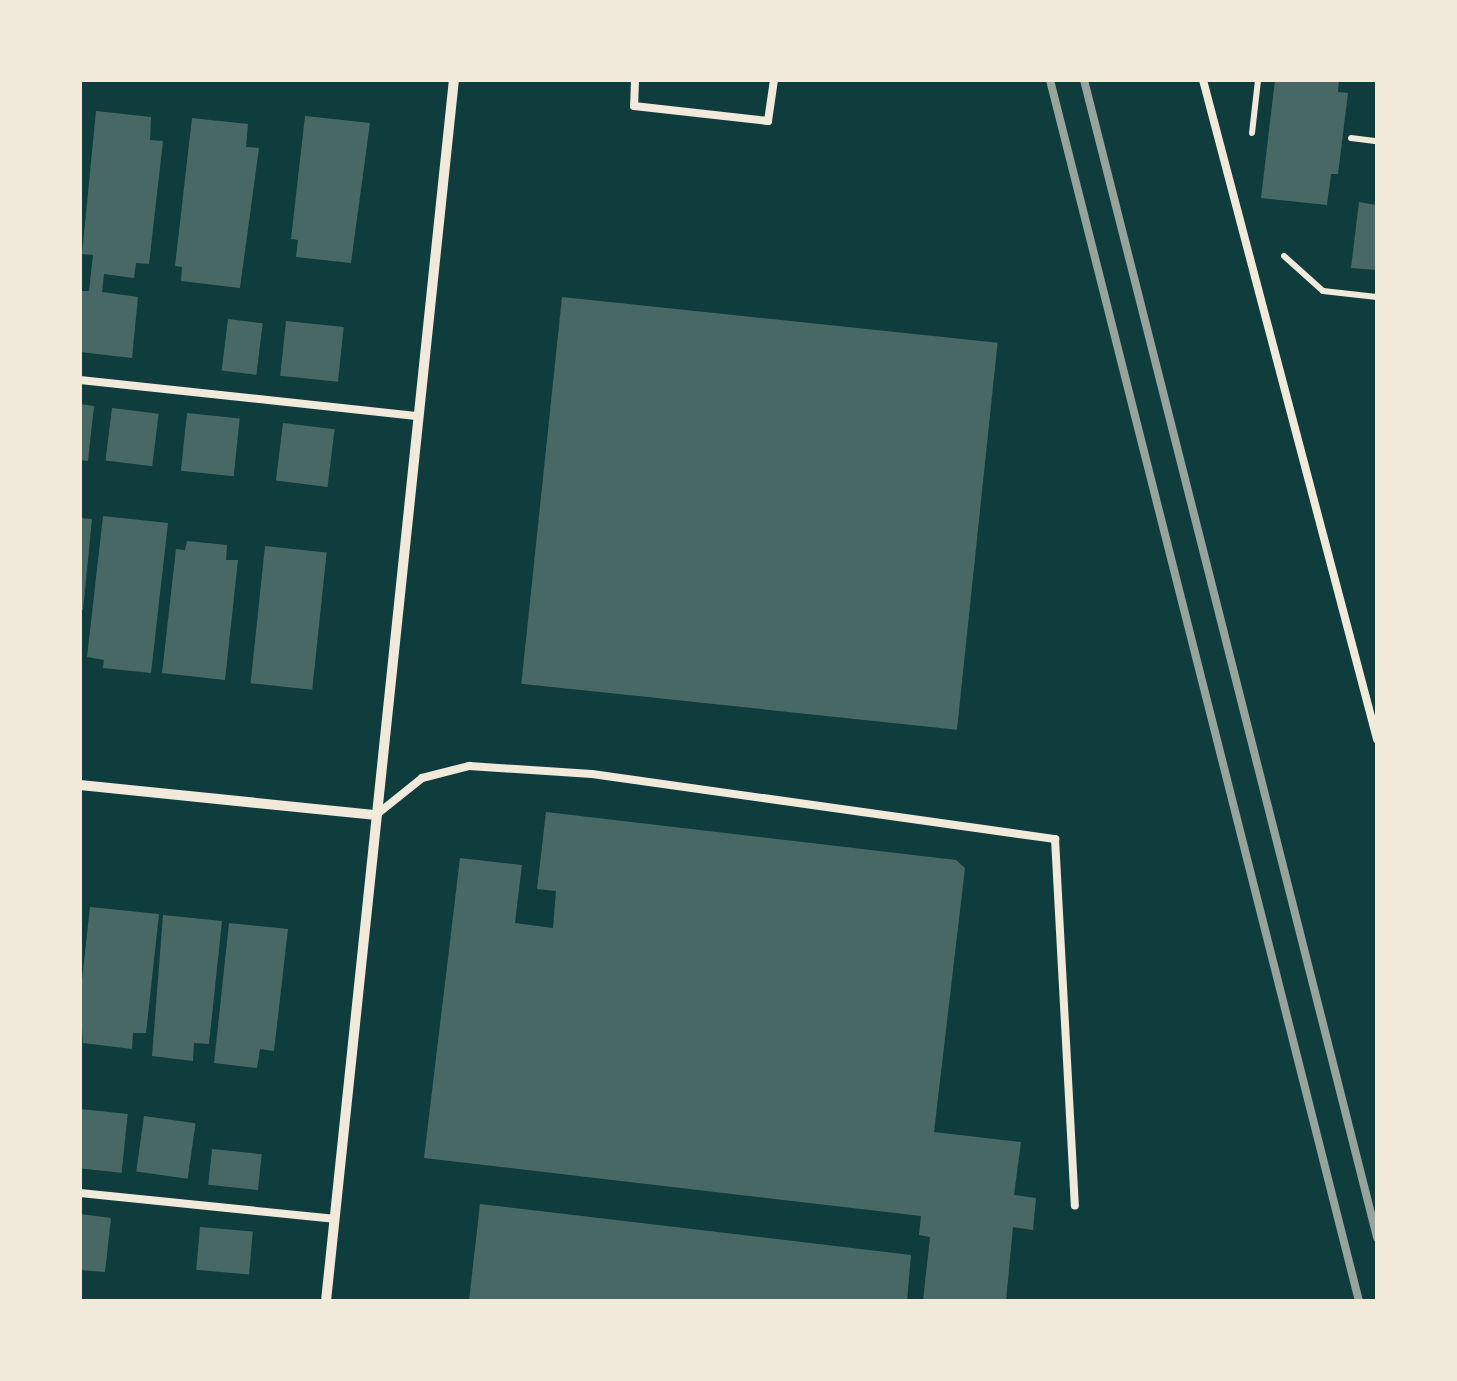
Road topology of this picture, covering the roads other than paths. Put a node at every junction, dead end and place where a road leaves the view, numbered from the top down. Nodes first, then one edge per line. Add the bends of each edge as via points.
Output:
1 (454, 80) edge
2 (636, 80) edge
3 (774, 80) edge
4 (1203, 80) edge
5 (80, 380) edge
6 (416, 416) junction
7 (1377, 740) edge
8 (80, 785) edge
9 (376, 815) junction
10 (80, 1192) edge
11 (1075, 1206) dead end
12 (334, 1219) junction
13 (326, 1301) edge

1 - 6 street
2 - 3 lane via 634,106 768,121
4 - 7 lane
5 - 6 lane
6 - 9 street
8 - 9 street
9 - 11 lane via 422,778 468,766 592,774 1055,839
9 - 12 street
10 - 12 lane
12 - 13 street

